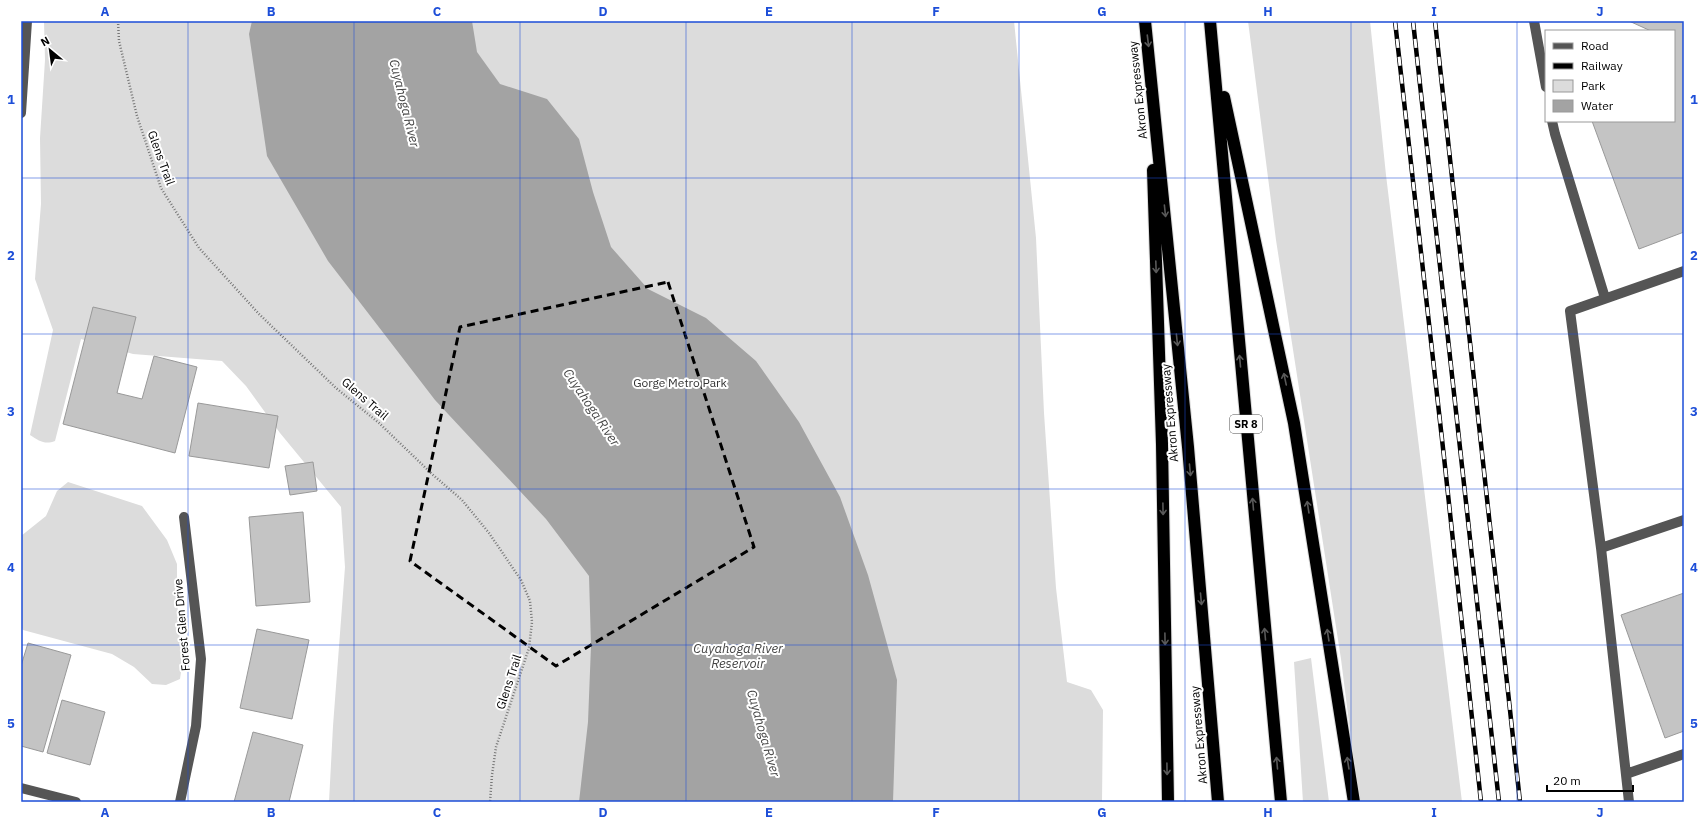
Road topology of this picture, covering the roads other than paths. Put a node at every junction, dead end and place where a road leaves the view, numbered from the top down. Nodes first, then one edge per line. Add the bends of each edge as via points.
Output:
1 (27, 21) edge
2 (1145, 21) edge
3 (1210, 21) edge
4 (1534, 21) edge
5 (1213, 47) junction
6 (1150, 60) junction
7 (1545, 82) edge
8 (21, 113) edge
9 (1552, 122) edge
10 (1684, 271) edge
11 (1605, 298) junction
12 (184, 517) dead end
13 (1684, 520) edge
14 (1601, 548) junction
15 (1684, 754) edge
16 (1626, 774) junction
17 (21, 788) edge
18 (76, 802) edge
19 (180, 802) edge
20 (1168, 802) edge
21 (1218, 802) edge
22 (1281, 802) edge
23 (1354, 802) edge
24 (1629, 802) edge

1 - 8 street
2 -> 6 highway, Akron Expressway
3 - 5 highway, SR 8
4 - 7 street
22 -> 5 highway, SR 8
23 -> 5 highway via 1294,423
6 -> 20 highway via 1162,444
6 -> 21 highway, Akron Expressway via 1188,447
9 - 11 street
10 - 11 street
11 - 14 street via 1570,311
12 - 19 street, Forest Glen Drive via 201,659 196,726
13 - 14 street
14 - 16 street
15 - 16 street
16 - 24 street
17 - 18 street

